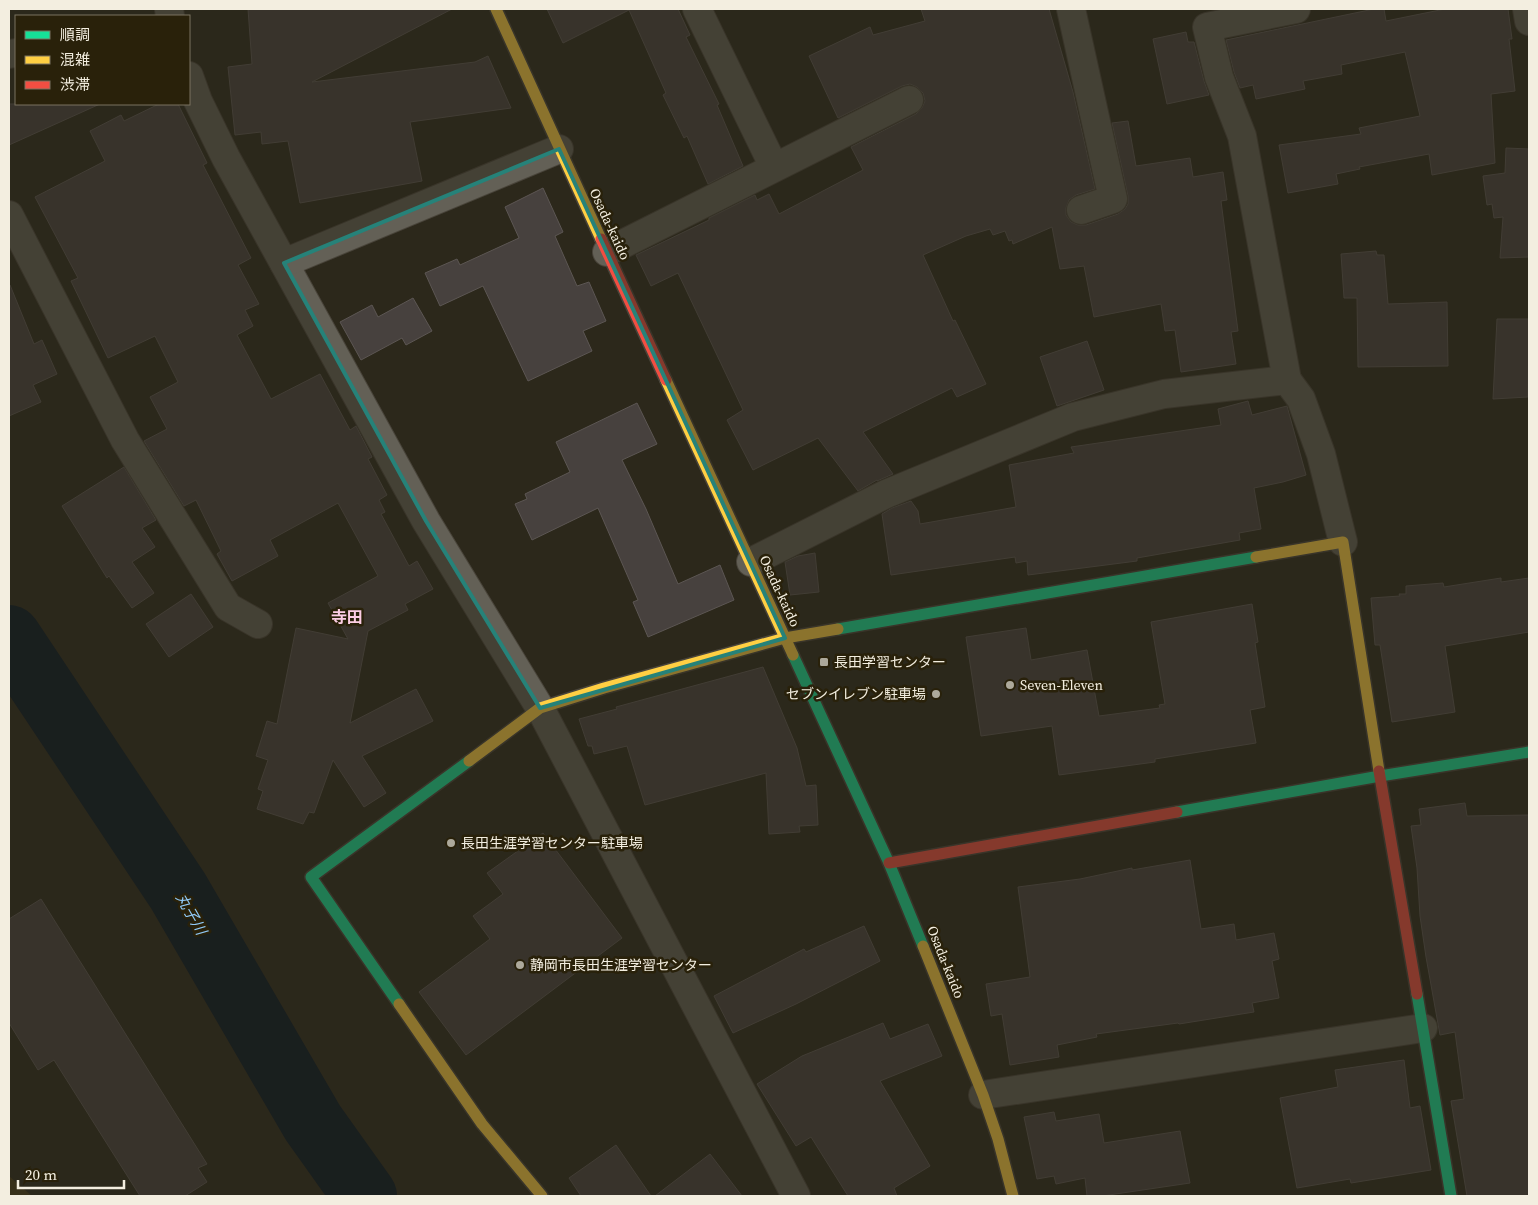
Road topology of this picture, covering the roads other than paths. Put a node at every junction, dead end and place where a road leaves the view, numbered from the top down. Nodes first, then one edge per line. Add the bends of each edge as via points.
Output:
1 (496, 9) edge
2 (697, 9) edge
3 (1071, 9) edge
4 (1296, 9) edge
5 (1527, 9) edge
6 (1529, 21) edge
7 (190, 79) edge
8 (909, 100) dead end
9 (559, 149) junction
10 (774, 167) junction
11 (1081, 210) dead end
12 (9, 215) edge
13 (607, 252) junction
14 (284, 263) junction
15 (1287, 380) junction
16 (1343, 542) junction
17 (750, 562) junction
18 (258, 624) dead end
19 (785, 638) junction
20 (540, 708) junction
21 (1529, 752) edge
22 (1380, 776) junction
23 (889, 863) junction
24 (1423, 1028) junction
25 (983, 1095) junction
26 (542, 1196) edge
27 (796, 1196) edge
28 (1013, 1196) edge
29 (1450, 1196) edge

1 - 9 street, Osada-kaido
2 - 10 street
3 - 11 street via 1113,199
4 - 15 street via 1207,27 1219,77 1242,136
5 - 6 street
7 - 14 street via 226,158
8 - 10 street
9 - 13 street, Osada-kaido
9 - 14 street
10 - 13 street
12 - 18 street via 125,440 228,608
13 - 17 street, Osada-kaido
14 - 20 street via 426,521
15 - 16 street via 1301,399 1322,454
15 - 17 street via 1164,394 1073,417 886,494
16 - 19 street
16 - 22 street
17 - 19 street, Osada-kaido
19 - 20 street
19 - 23 street, Osada-kaido
20 - 26 street via 311,877 482,1124
20 - 27 street
21 - 22 street
22 - 23 street
22 - 24 street
23 - 25 street, Osada-kaido
24 - 25 street
24 - 29 street
25 - 28 street, Osada-kaido

